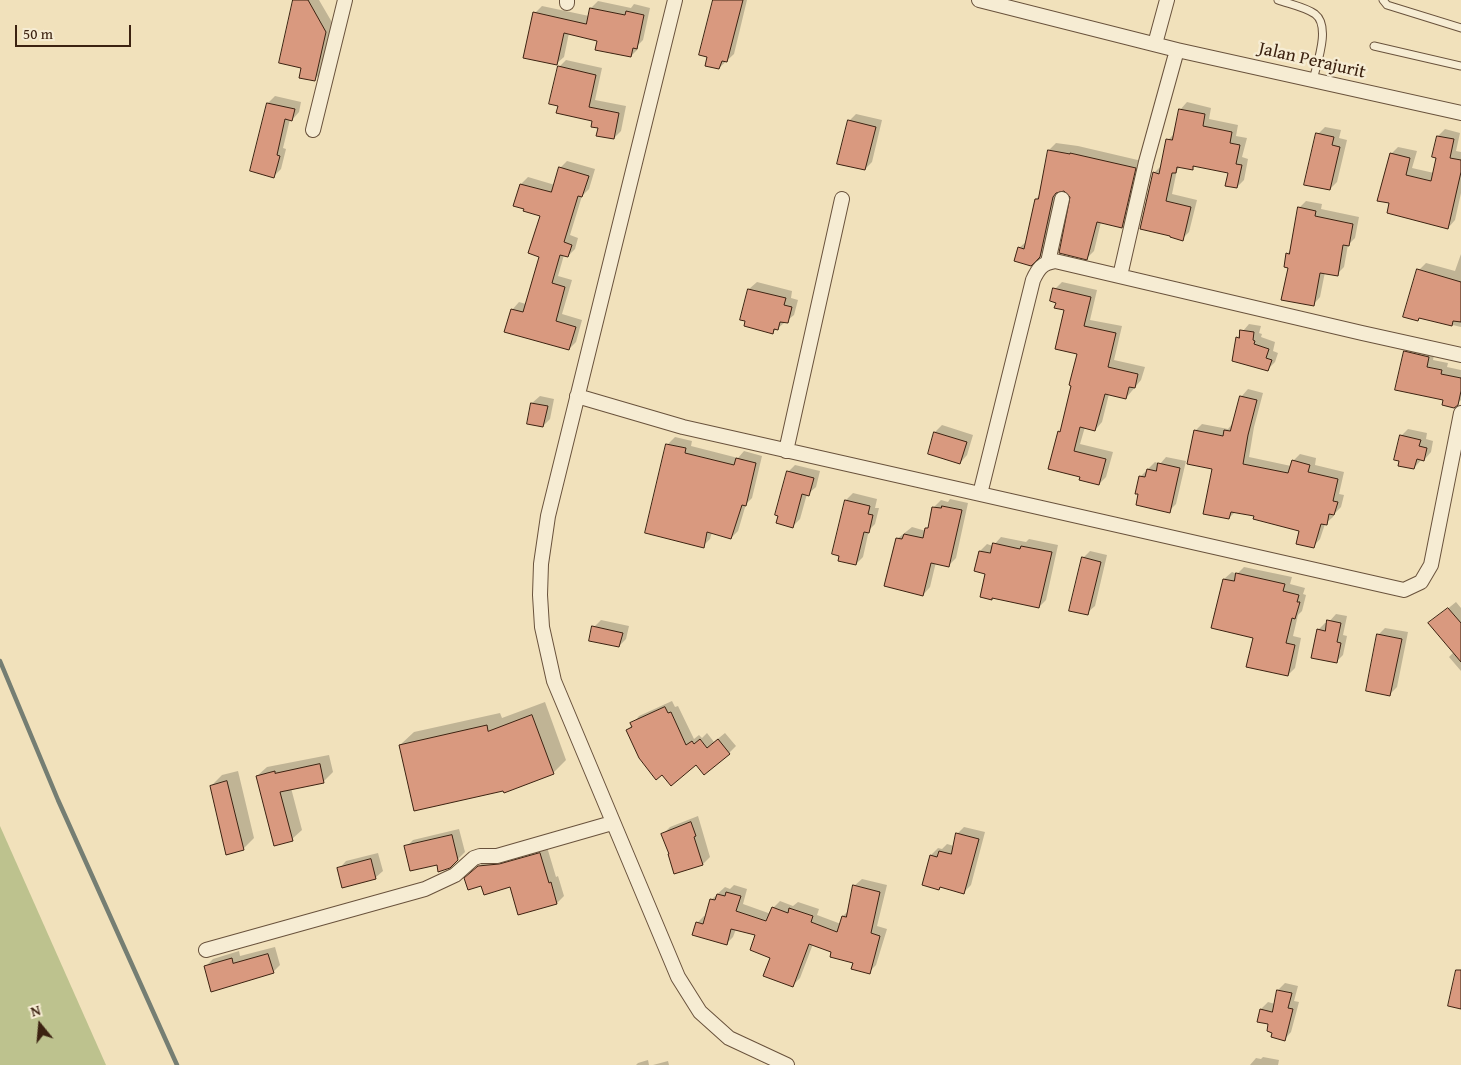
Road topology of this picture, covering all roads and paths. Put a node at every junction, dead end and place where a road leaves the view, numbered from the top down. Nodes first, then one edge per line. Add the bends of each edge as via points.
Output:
1 (345, 0) edge
2 (675, 0) edge
3 (979, 0) edge
4 (1167, 0) edge
5 (1278, 0) edge
6 (1383, 0) edge
7 (1461, 28) edge
8 (1155, 44) junction
9 (1374, 46) dead end
10 (1178, 50) junction
11 (1461, 66) edge
12 (1313, 80) junction
13 (1461, 113) edge
14 (313, 130) dead end
15 (842, 199) dead end
16 (1062, 199) dead end
17 (1048, 262) junction
18 (1120, 276) junction
19 (1461, 355) edge
20 (577, 396) junction
21 (1461, 413) edge
22 (786, 451) junction
23 (980, 494) junction
24 (612, 822) junction
25 (206, 950) dead end
26 (787, 1065) edge

1 - 14 street
2 - 20 street
3 - 8 street, Jalan Perajurit
4 - 8 street
5 - 12 lane via 1314,13 1321,20 1323,31
6 - 7 lane via 1387,5
8 - 10 street, Jalan Perajurit
9 - 11 lane
10 - 12 street, Jalan Perajurit
10 - 18 street via 1146,162
12 - 13 street, Jalan Perajurit
15 - 22 street
16 - 17 street
17 - 18 street
17 - 23 street via 1041,266 1033,280
18 - 19 street
20 - 22 street via 683,427
20 - 24 street via 548,516 540,564 542,627 554,681
21 - 23 street via 1431,565 1420,582 1404,590
22 - 23 street
24 - 25 street via 498,856 474,858 455,876 426,889
24 - 26 street via 678,977 700,1012 730,1038

